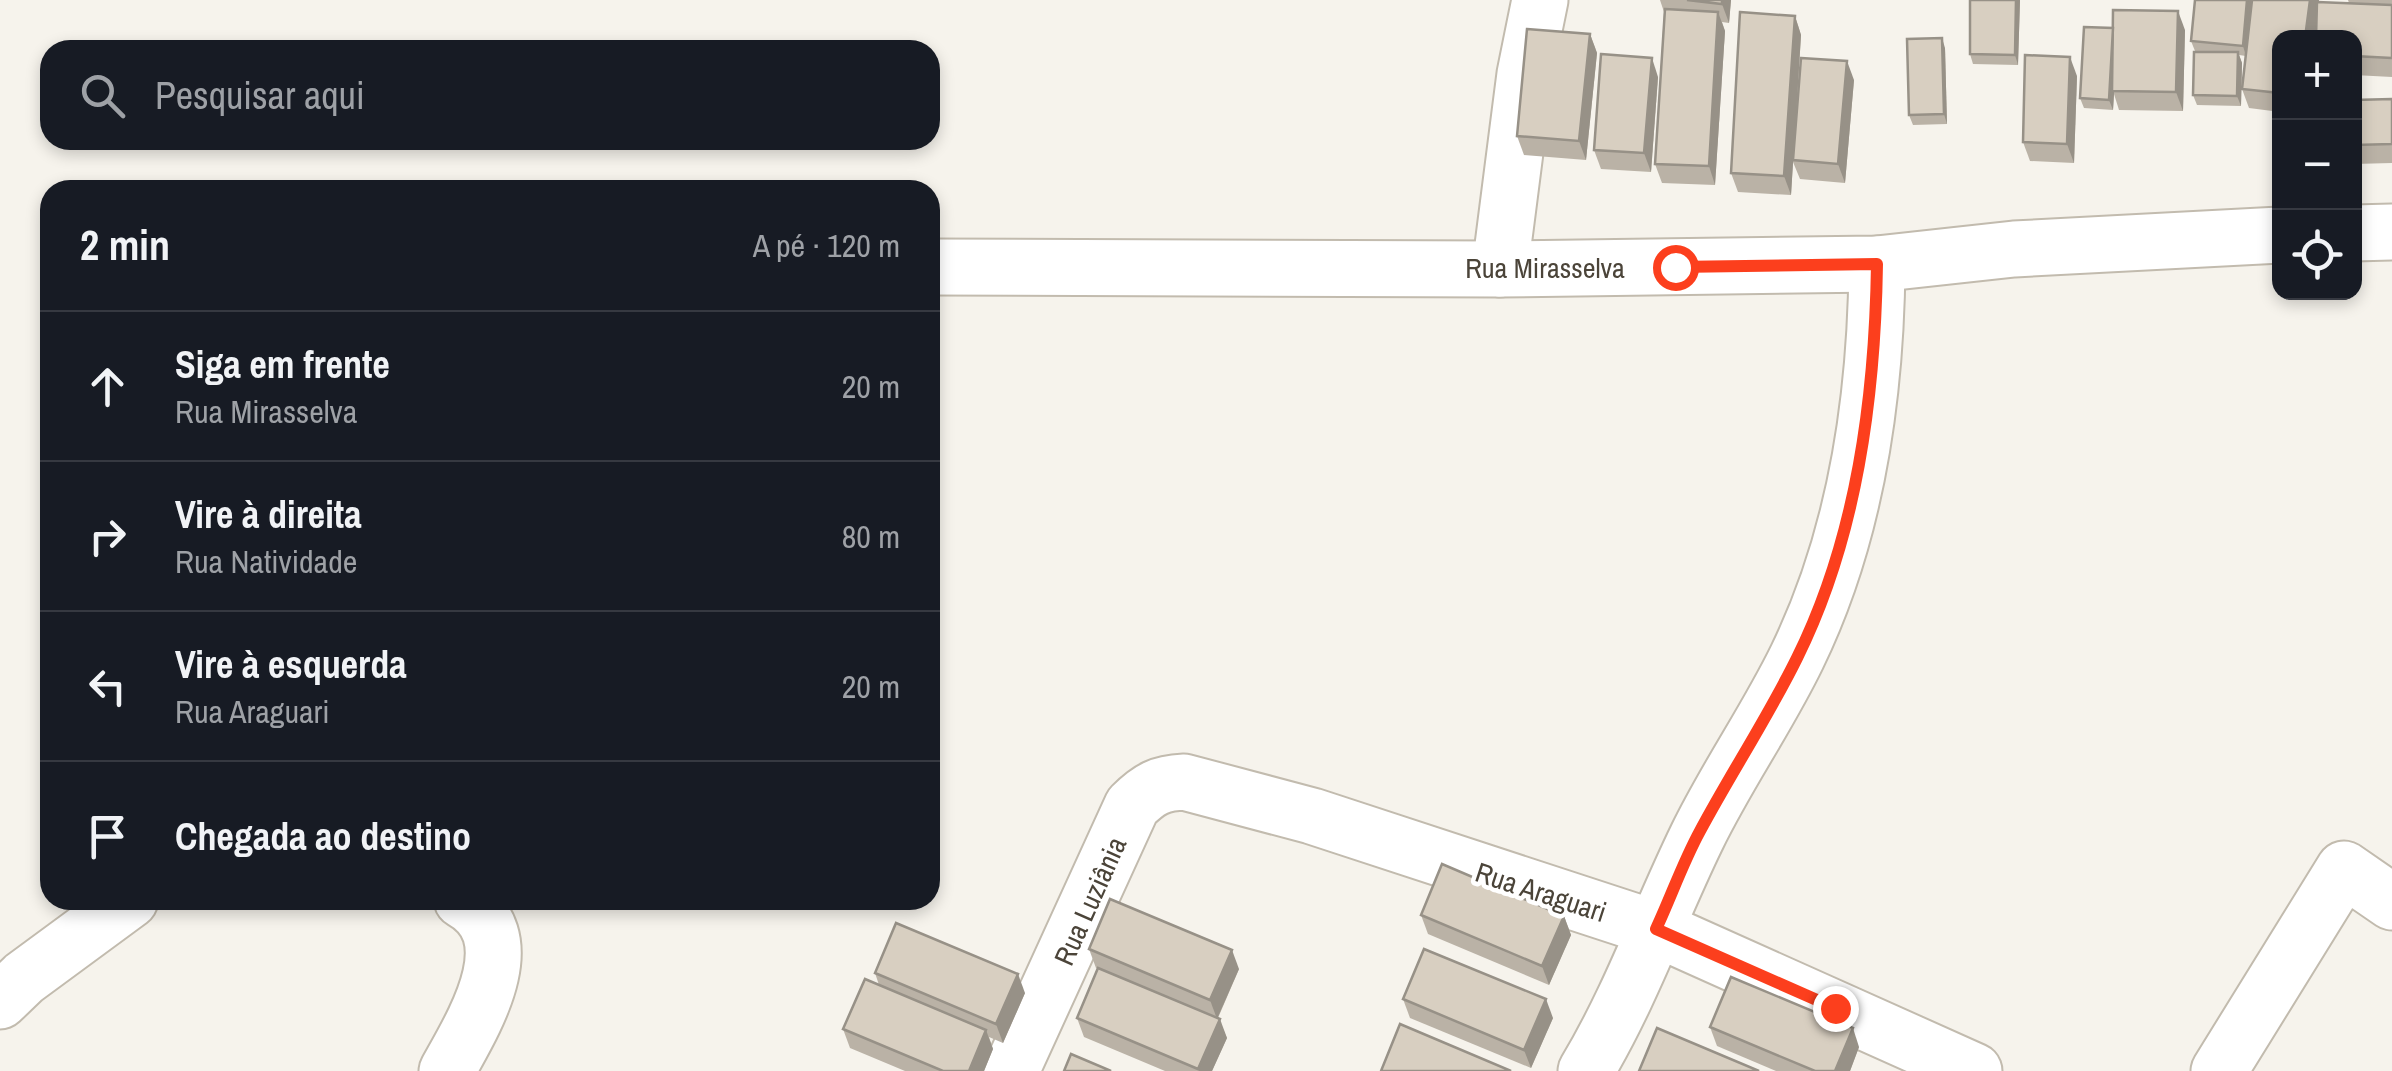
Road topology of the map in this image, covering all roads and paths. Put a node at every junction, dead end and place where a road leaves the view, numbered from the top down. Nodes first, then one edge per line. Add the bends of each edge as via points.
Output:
1 (1540, 0) edge
2 (2392, 232) edge
3 (2362, 233) edge
4 (2272, 235) edge
5 (1877, 264) junction
6 (940, 268) edge
7 (1500, 269) junction
8 (1207, 786) joint
9 (2392, 902) edge
10 (116, 910) edge
11 (478, 910) edge
12 (1656, 929) junction
13 (0, 1001) edge
14 (448, 1071) edge
15 (1011, 1071) edge
16 (1586, 1071) edge
17 (1974, 1071) edge
18 (2220, 1071) edge

1 - 7 street
2 - 3 street
4 - 5 street, Rua Mirasselva via 2014,248
5 - 7 street, Rua Mirasselva
5 - 12 street via 1865,424 1828,580 1798,657 1698,835
6 - 7 street, Rua Mirasselva
8 - 12 street, Rua Araguari
8 - 15 street, Rua Luziânia via 1162,783 1132,806
9 - 18 street via 2344,868
10 - 13 street
11 - 14 street via 494,947 493,970
12 - 16 street
12 - 17 street, Rua Araguari

